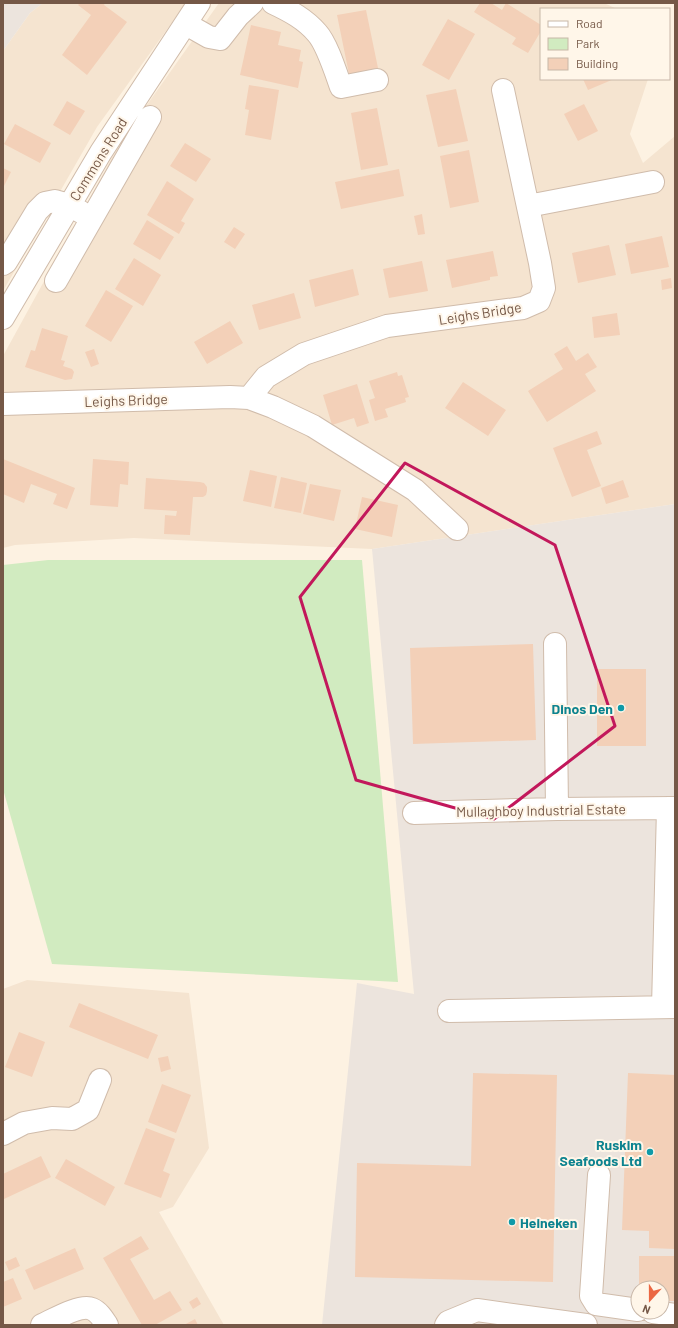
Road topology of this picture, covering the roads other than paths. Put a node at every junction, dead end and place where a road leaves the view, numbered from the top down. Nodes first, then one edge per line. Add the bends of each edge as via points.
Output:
1 (199, 3) edge
2 (252, 3) edge
3 (273, 3) edge
4 (186, 24) junction
5 (377, 80) dead end
6 (503, 90) dead end
7 (150, 117) dead end
8 (653, 182) dead end
9 (69, 205) junction
10 (528, 206) junction
11 (92, 219) junction
12 (3, 264) edge
13 (56, 281) dead end
14 (3, 318) edge
15 (249, 398) junction
16 (3, 404) edge
17 (457, 529) dead end
18 (555, 644) dead end
19 (672, 808) edge
20 (558, 809) junction
21 (414, 813) dead end
22 (669, 1007) edge
23 (449, 1011) dead end
24 (100, 1080) dead end
25 (3, 1134) edge
26 (599, 1174) dead end
27 (630, 1309) edge
28 (42, 1325) edge
29 (107, 1325) edge
30 (446, 1325) edge
31 (586, 1325) edge

1 - 4 street, Commons Road
2 - 4 street via 220,38 209,37
3 - 5 street via 297,15 318,34 330,56 341,87
4 - 9 street, Commons Road
6 - 10 street, Leighs Bridge
7 - 11 street
8 - 10 street
9 - 11 street
9 - 12 street via 54,201 45,203 37,211
9 - 14 street, Commons Road
10 - 15 street, Leighs Bridge via 544,288 539,301 523,308 379,328 304,354 266,377
11 - 13 street
15 - 16 street, Leighs Bridge
15 - 17 street, Leighs Bridge via 273,407 332,437 415,490
18 - 20 street
19 - 20 street, Mullaghboy Industrial Estate
19 - 22 street, Mullaghboy Industrial Estate
20 - 21 street, Mullaghboy Industrial Estate
22 - 23 street, Mullaghboy Industrial Estate
24 - 25 street via 88,1110 72,1119 52,1118 24,1123
26 - 27 street via 591,1296 596,1304
28 - 29 street via 83,1308 92,1309 102,1316
30 - 31 street via 477,1310

